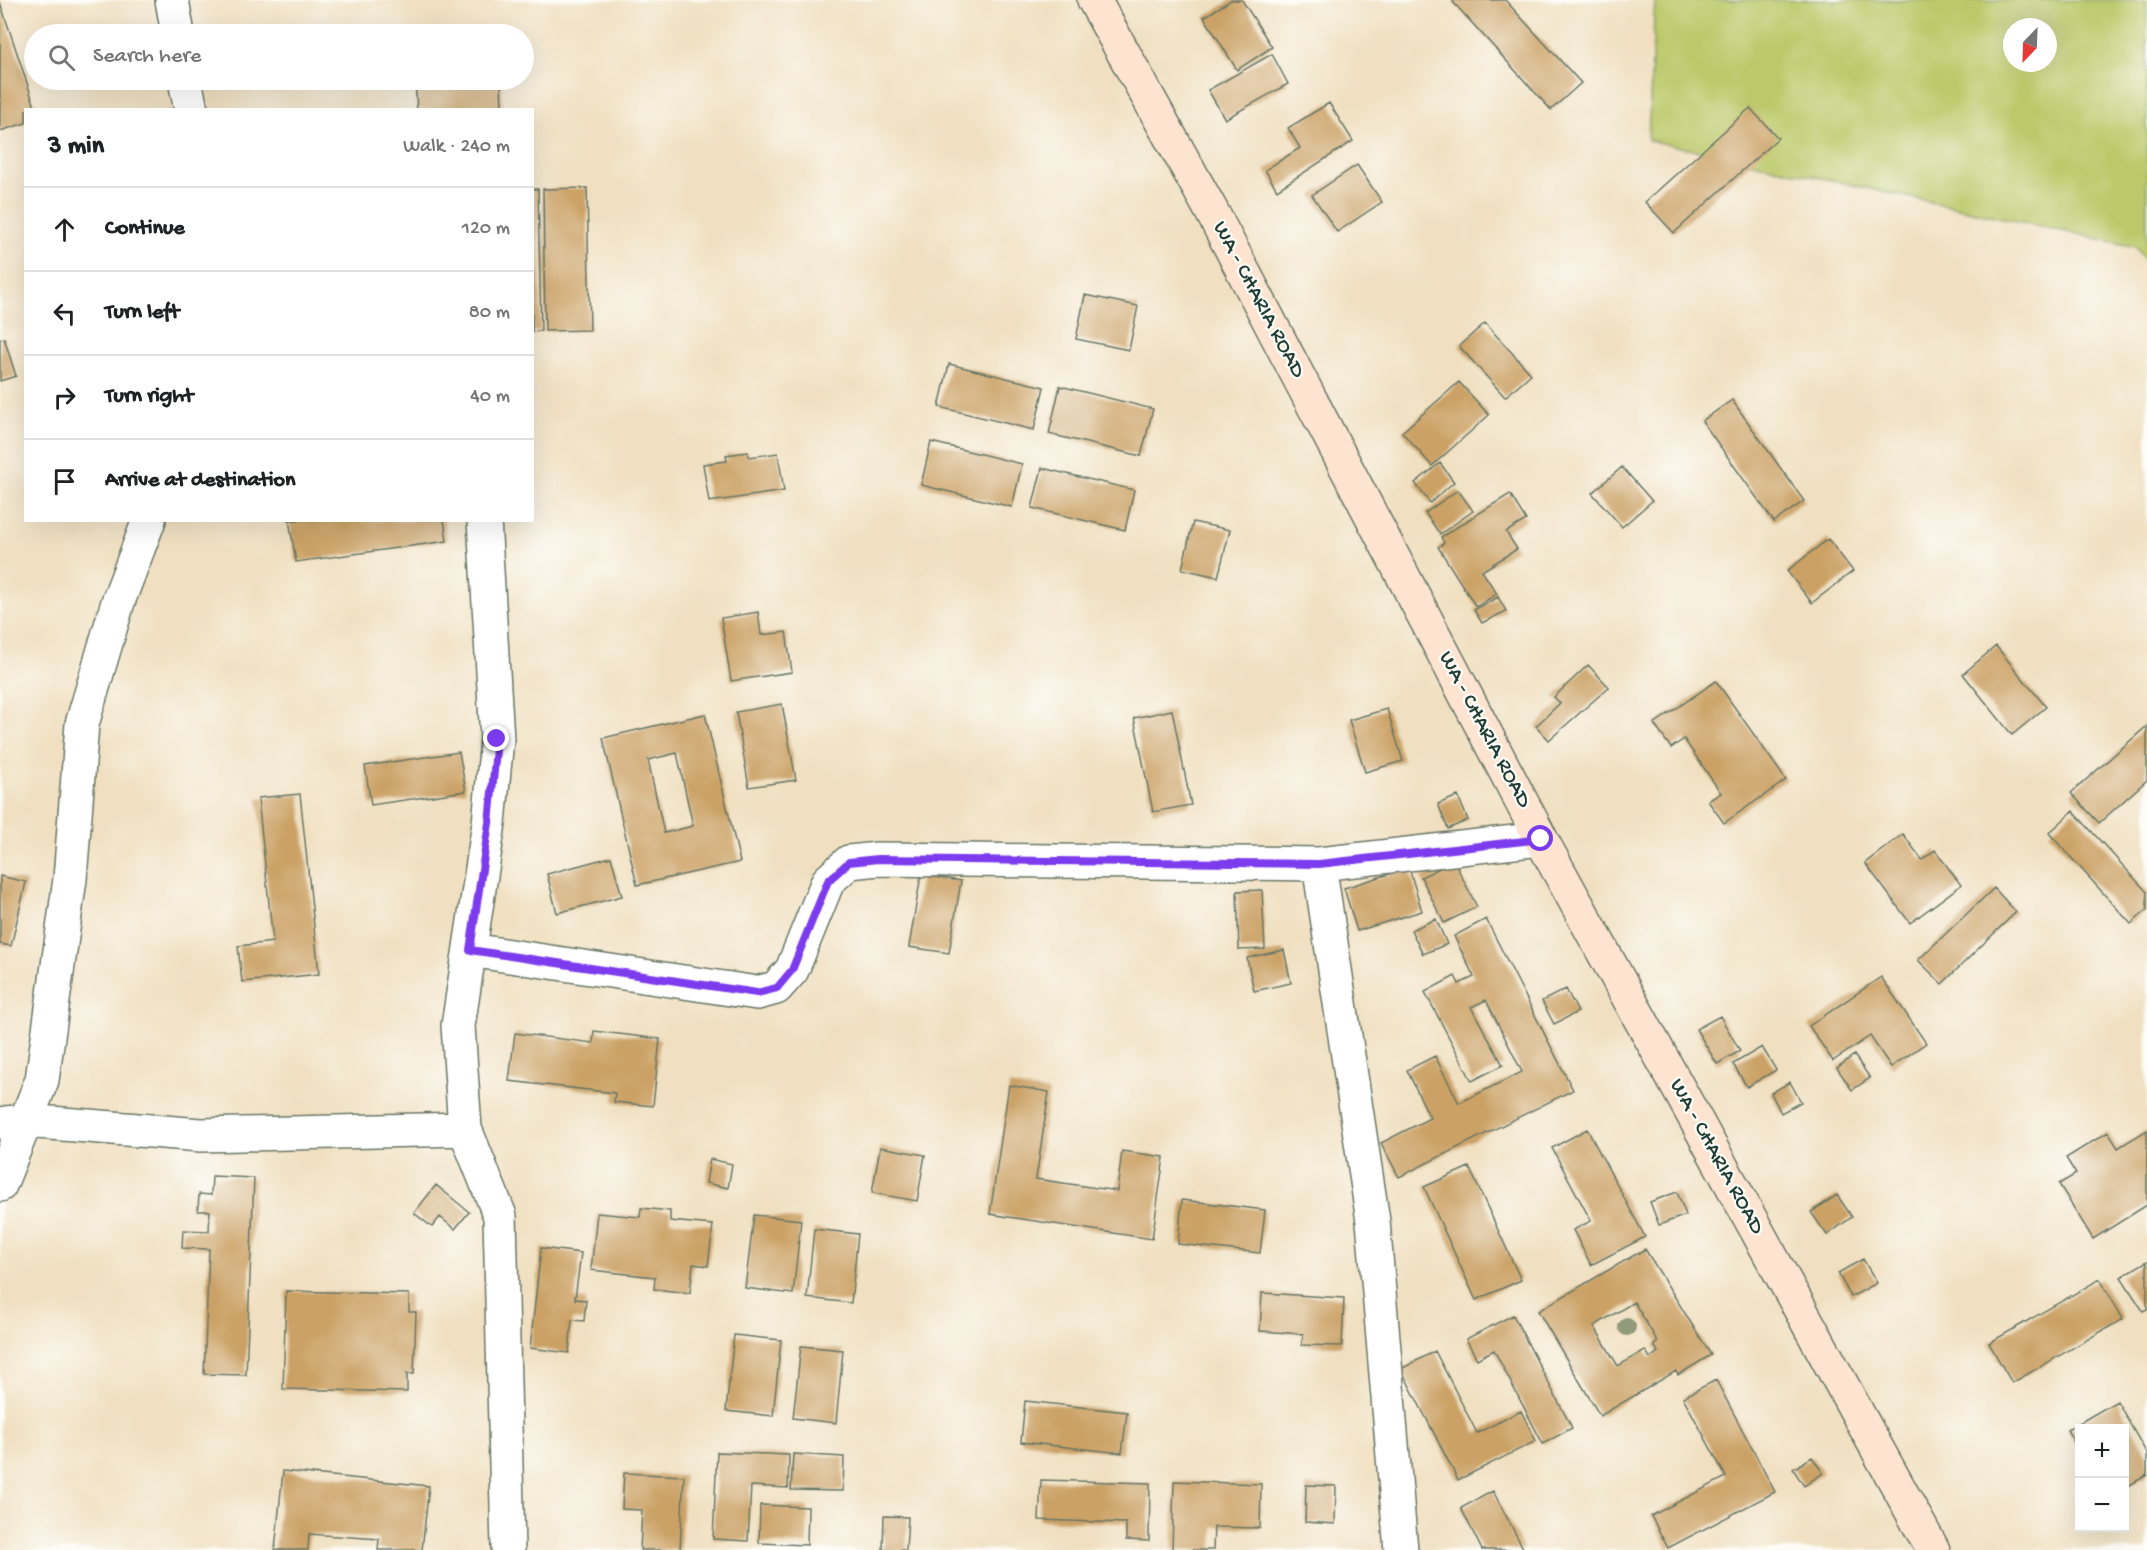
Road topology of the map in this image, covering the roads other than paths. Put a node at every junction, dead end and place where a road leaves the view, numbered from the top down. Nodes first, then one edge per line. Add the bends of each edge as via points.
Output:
1 (172, 0) edge
2 (1094, 0) edge
3 (176, 24) edge
4 (187, 90) edge
5 (191, 108) edge
6 (148, 522) edge
7 (484, 522) edge
8 (1541, 839) junction
9 (1319, 864) junction
10 (470, 950) junction
11 (13, 1123) edge
12 (465, 1129) junction
13 (0, 1185) edge
14 (508, 1550) edge
15 (1401, 1550) edge
16 (1933, 1550) edge

1 - 3 street
2 - 8 street, WA - CHARIA ROAD via 1216,221
4 - 5 street
6 - 11 street via 118,602 82,724 70,879 42,1080
7 - 10 street via 497,739
8 - 9 street
8 - 16 street, WA - CHARIA ROAD
9 - 10 street via 878,859 849,862 828,881 792,970 777,988 757,993
9 - 15 street via 1373,1221
10 - 12 street via 458,1026
11 - 12 street via 201,1135
11 - 13 street
12 - 14 street via 500,1216

